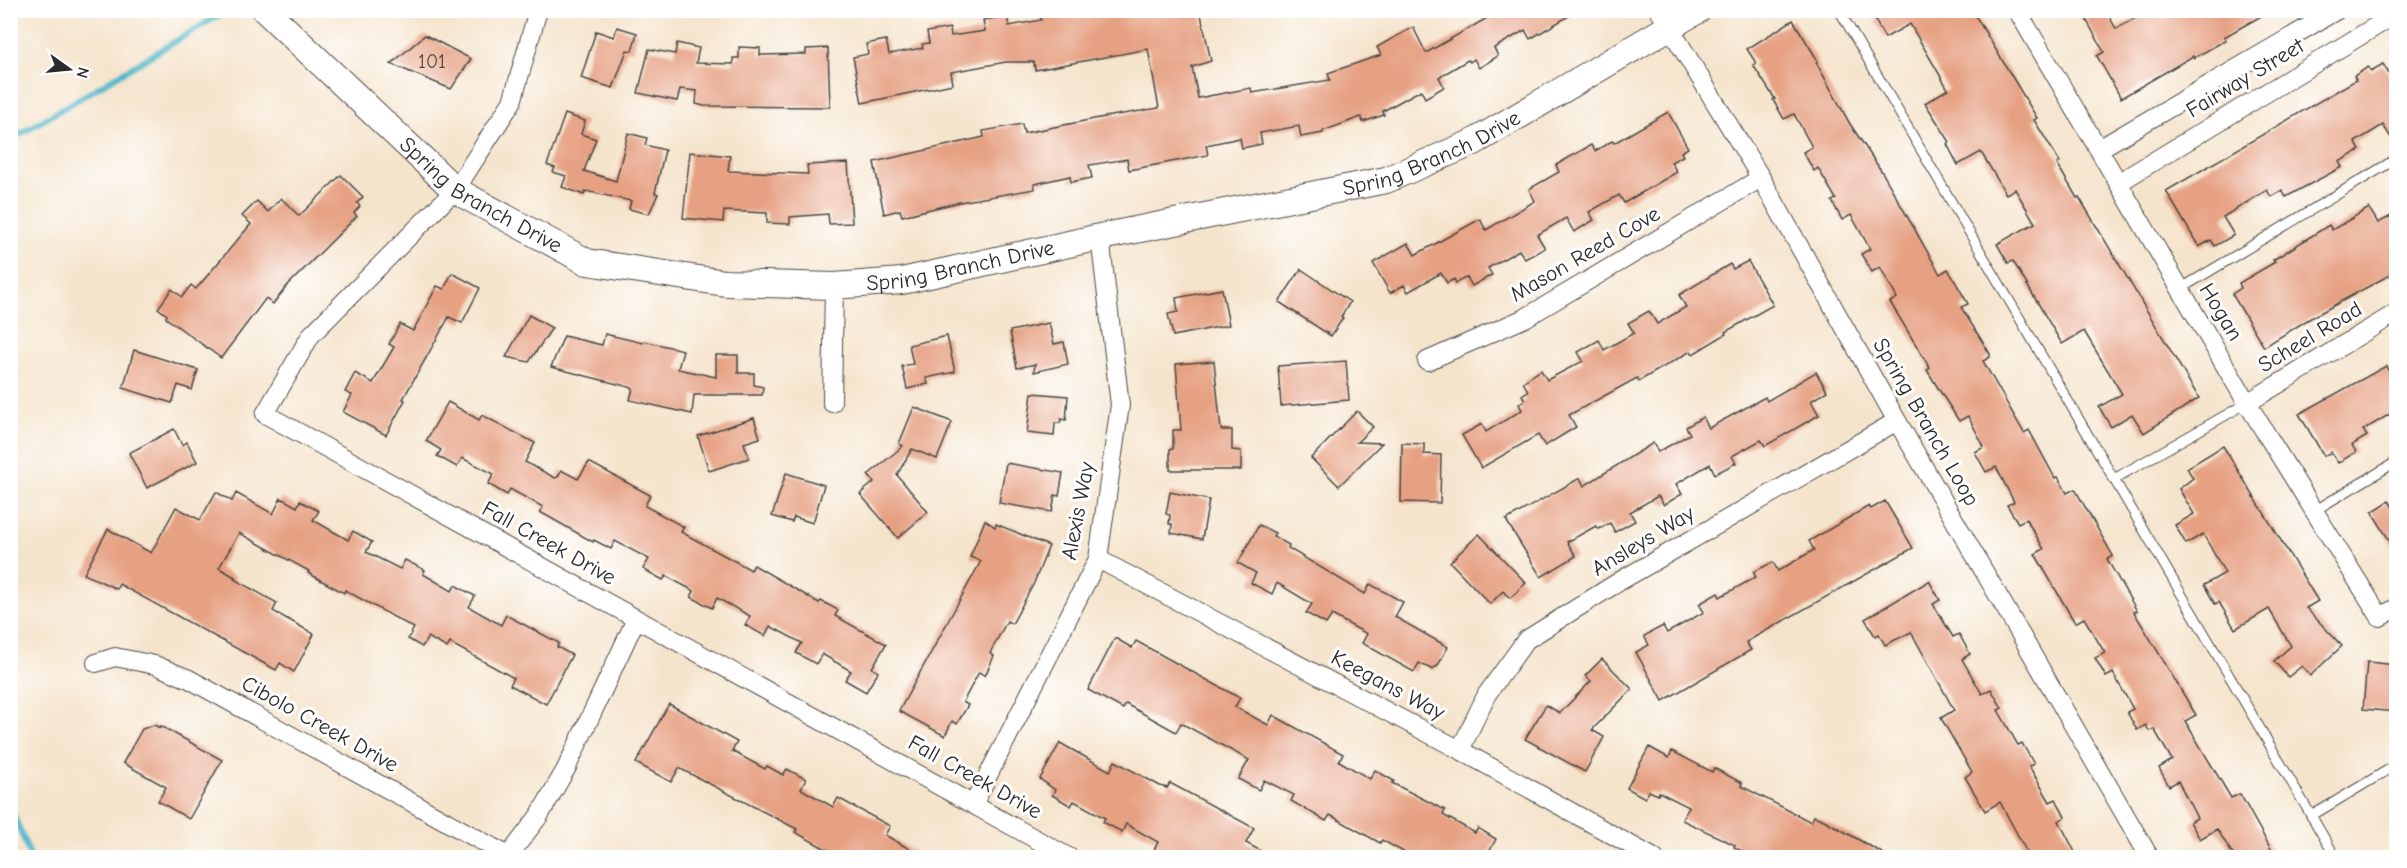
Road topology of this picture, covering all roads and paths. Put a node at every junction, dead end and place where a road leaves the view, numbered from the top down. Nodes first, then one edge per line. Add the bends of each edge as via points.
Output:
1 (265, 10) edge
2 (538, 10) edge
3 (1698, 10) edge
4 (1839, 10) edge
5 (2337, 10) edge
6 (2024, 13) edge
7 (2397, 14) edge
8 (1664, 19) edge
9 (2099, 149) junction
10 (2397, 159) edge
11 (1761, 178) junction
12 (2118, 183) junction
13 (456, 190) junction
14 (1100, 237) junction
15 (834, 286) junction
16 (2180, 289) junction
17 (2397, 314) edge
18 (1426, 362) dead end
19 (832, 403) dead end
20 (2247, 403) junction
21 (1897, 421) junction
22 (2397, 462) edge
23 (2114, 479) junction
24 (2314, 511) junction
25 (1098, 559) junction
26 (2397, 608) edge
27 (636, 619) junction
28 (96, 663) dead end
29 (1460, 750) junction
30 (2397, 765) edge
31 (974, 803) junction
32 (2311, 816) junction
33 (509, 857) edge
34 (1070, 858) edge
35 (1654, 858) edge
36 (2150, 858) edge
37 (2336, 858) edge

1 - 13 street, Spring Branch Drive
2 - 13 street via 512,102
3 - 8 street, Spring Branch Drive
4 - 23 lane
5 - 9 street, Fairway Street
6 - 9 street, Hogan
7 - 12 street, Fairway Street
8 - 11 street, Spring Branch Loop
8 - 14 street, Spring Branch Drive via 1474,142 1386,180
9 - 12 street, Hogan
10 - 16 lane
11 - 18 street, Mason Reed Cove via 1525,318
11 - 21 street, Spring Branch Loop
12 - 16 street, Hogan
13 - 15 street, Spring Branch Drive via 587,262 725,284
13 - 27 street, Fall Creek Drive via 311,336 265,414
14 - 15 street, Spring Branch Drive via 902,282
14 - 25 street, Alexis Way via 1120,405
15 - 19 street
16 - 20 street, Hogan
17 - 20 street, Scheel Road
20 - 23 lane
20 - 24 street, Hogan
21 - 29 street, Ansleys Way via 1620,581 1527,640 1487,694
21 - 36 street, Spring Branch Loop
22 - 24 lane
23 - 32 lane
24 - 26 street, Hogan via 2380,618
25 - 29 street, Keegans Way
25 - 31 street, Alexis Way
27 - 31 street, Fall Creek Drive
27 - 33 street via 566,769
28 - 33 street, Cibolo Creek Drive via 115,657 154,665 189,679
29 - 35 street, Keegans Way
30 - 32 lane
31 - 34 street, Fall Creek Drive
32 - 37 lane

